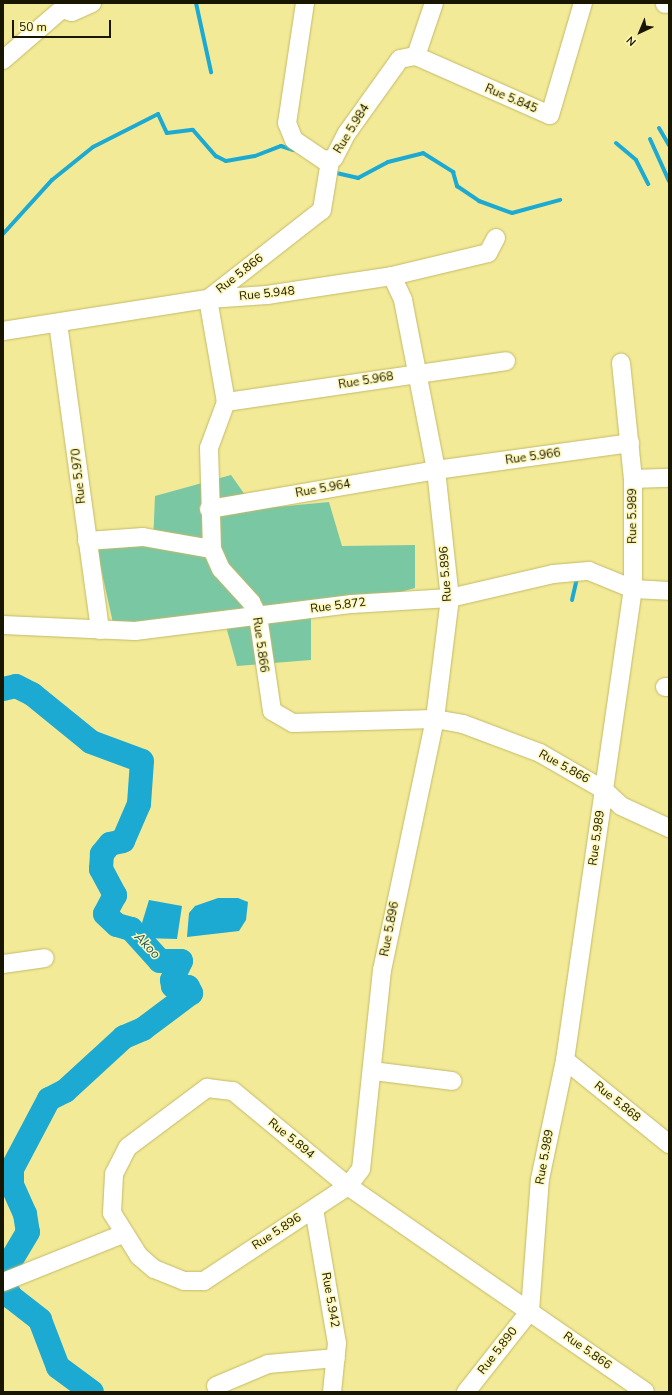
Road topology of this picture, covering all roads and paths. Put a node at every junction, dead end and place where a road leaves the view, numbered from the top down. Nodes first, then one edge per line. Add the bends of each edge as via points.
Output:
1 (92, 3) edge
2 (305, 3) edge
3 (434, 3) edge
4 (584, 3) edge
5 (416, 56) junction
6 (3, 60) edge
7 (330, 161) junction
8 (496, 238) dead end
9 (392, 276) junction
10 (208, 299) junction
11 (58, 323) junction
12 (3, 331) edge
13 (506, 361) dead end
14 (621, 363) dead end
15 (417, 373) junction
16 (226, 402) junction
17 (630, 443) junction
18 (436, 470) junction
19 (669, 478) edge
20 (633, 479) junction
21 (210, 509) junction
22 (87, 541) junction
23 (212, 549) junction
24 (633, 589) junction
25 (669, 591) edge
26 (450, 598) junction
27 (258, 616) junction
28 (3, 625) edge
29 (100, 630) junction
30 (435, 719) junction
31 (604, 790) junction
32 (669, 828) edge
33 (45, 958) dead end
34 (3, 964) edge
35 (565, 1060) junction
36 (373, 1071) junction
37 (452, 1081) dead end
38 (668, 1140) edge
39 (348, 1186) junction
40 (314, 1208) junction
41 (123, 1234) junction
42 (3, 1282) edge
43 (530, 1310) junction
44 (336, 1358) junction
45 (216, 1386) dead end
46 (332, 1392) edge
47 (466, 1392) edge
48 (645, 1392) edge

1 - 6 street via 72,12 62,9
2 - 7 street, Rue 5.984 via 287,123 294,140
3 - 5 street
4 - 5 street, Rue 5.845 via 550,115
5 - 7 street, Rue 5.984 via 404,57 390,71
7 - 10 street, Rue 5.866 via 322,210
8 - 9 street, Rue 5.948 via 488,253
9 - 10 street, Rue 5.948 via 267,295
9 - 15 street, Rue 5.896 via 401,293
10 - 11 street, Rue 5.948
10 - 16 street, Rue 5.866
11 - 12 street, Rue 5.948
11 - 22 street, Rue 5.970
13 - 15 street, Rue 5.968
14 - 17 street, Rue 5.989
15 - 16 street, Rue 5.968
15 - 18 street, Rue 5.896
16 - 21 street, Rue 5.866 via 209,448
17 - 18 street, Rue 5.966
17 - 20 street, Rue 5.989
18 - 21 street, Rue 5.964
18 - 26 street, Rue 5.896
19 - 20 street
20 - 24 street, Rue 5.989
21 - 23 street, Rue 5.866
22 - 23 street via 143,537
22 - 29 street, Rue 5.970
23 - 27 street, Rue 5.866 via 221,570 251,602
24 - 25 street, Rue 5.872
24 - 26 street, Rue 5.872 via 589,571 553,574
24 - 31 street, Rue 5.989
26 - 27 street, Rue 5.872 via 385,601
26 - 30 street, Rue 5.896
27 - 29 street, Rue 5.872 via 135,631
27 - 30 street, Rue 5.866 via 267,694 272,711 280,718 293,723
28 - 29 street, Rue 5.872
30 - 31 street, Rue 5.866 via 463,724 540,753
30 - 36 street, Rue 5.896 via 382,970
31 - 32 street, Rue 5.866 via 621,806
31 - 35 street, Rue 5.989
33 - 34 street
35 - 38 street, Rue 5.868
35 - 43 street, Rue 5.989 via 540,1179
36 - 37 street
36 - 39 street, Rue 5.896 via 361,1169
39 - 40 street, Rue 5.896
39 - 41 street, Rue 5.894 via 233,1092 207,1088 142,1133 120,1160 112,1193 112,1213
39 - 43 street, Rue 5.894
40 - 41 street, Rue 5.896 via 204,1281 184,1281 154,1269
40 - 44 street, Rue 5.942 via 337,1343
41 - 42 street
43 - 47 street, Rue 5.890
43 - 48 street, Rue 5.866
44 - 45 street via 268,1364
44 - 46 street, Rue 5.942

